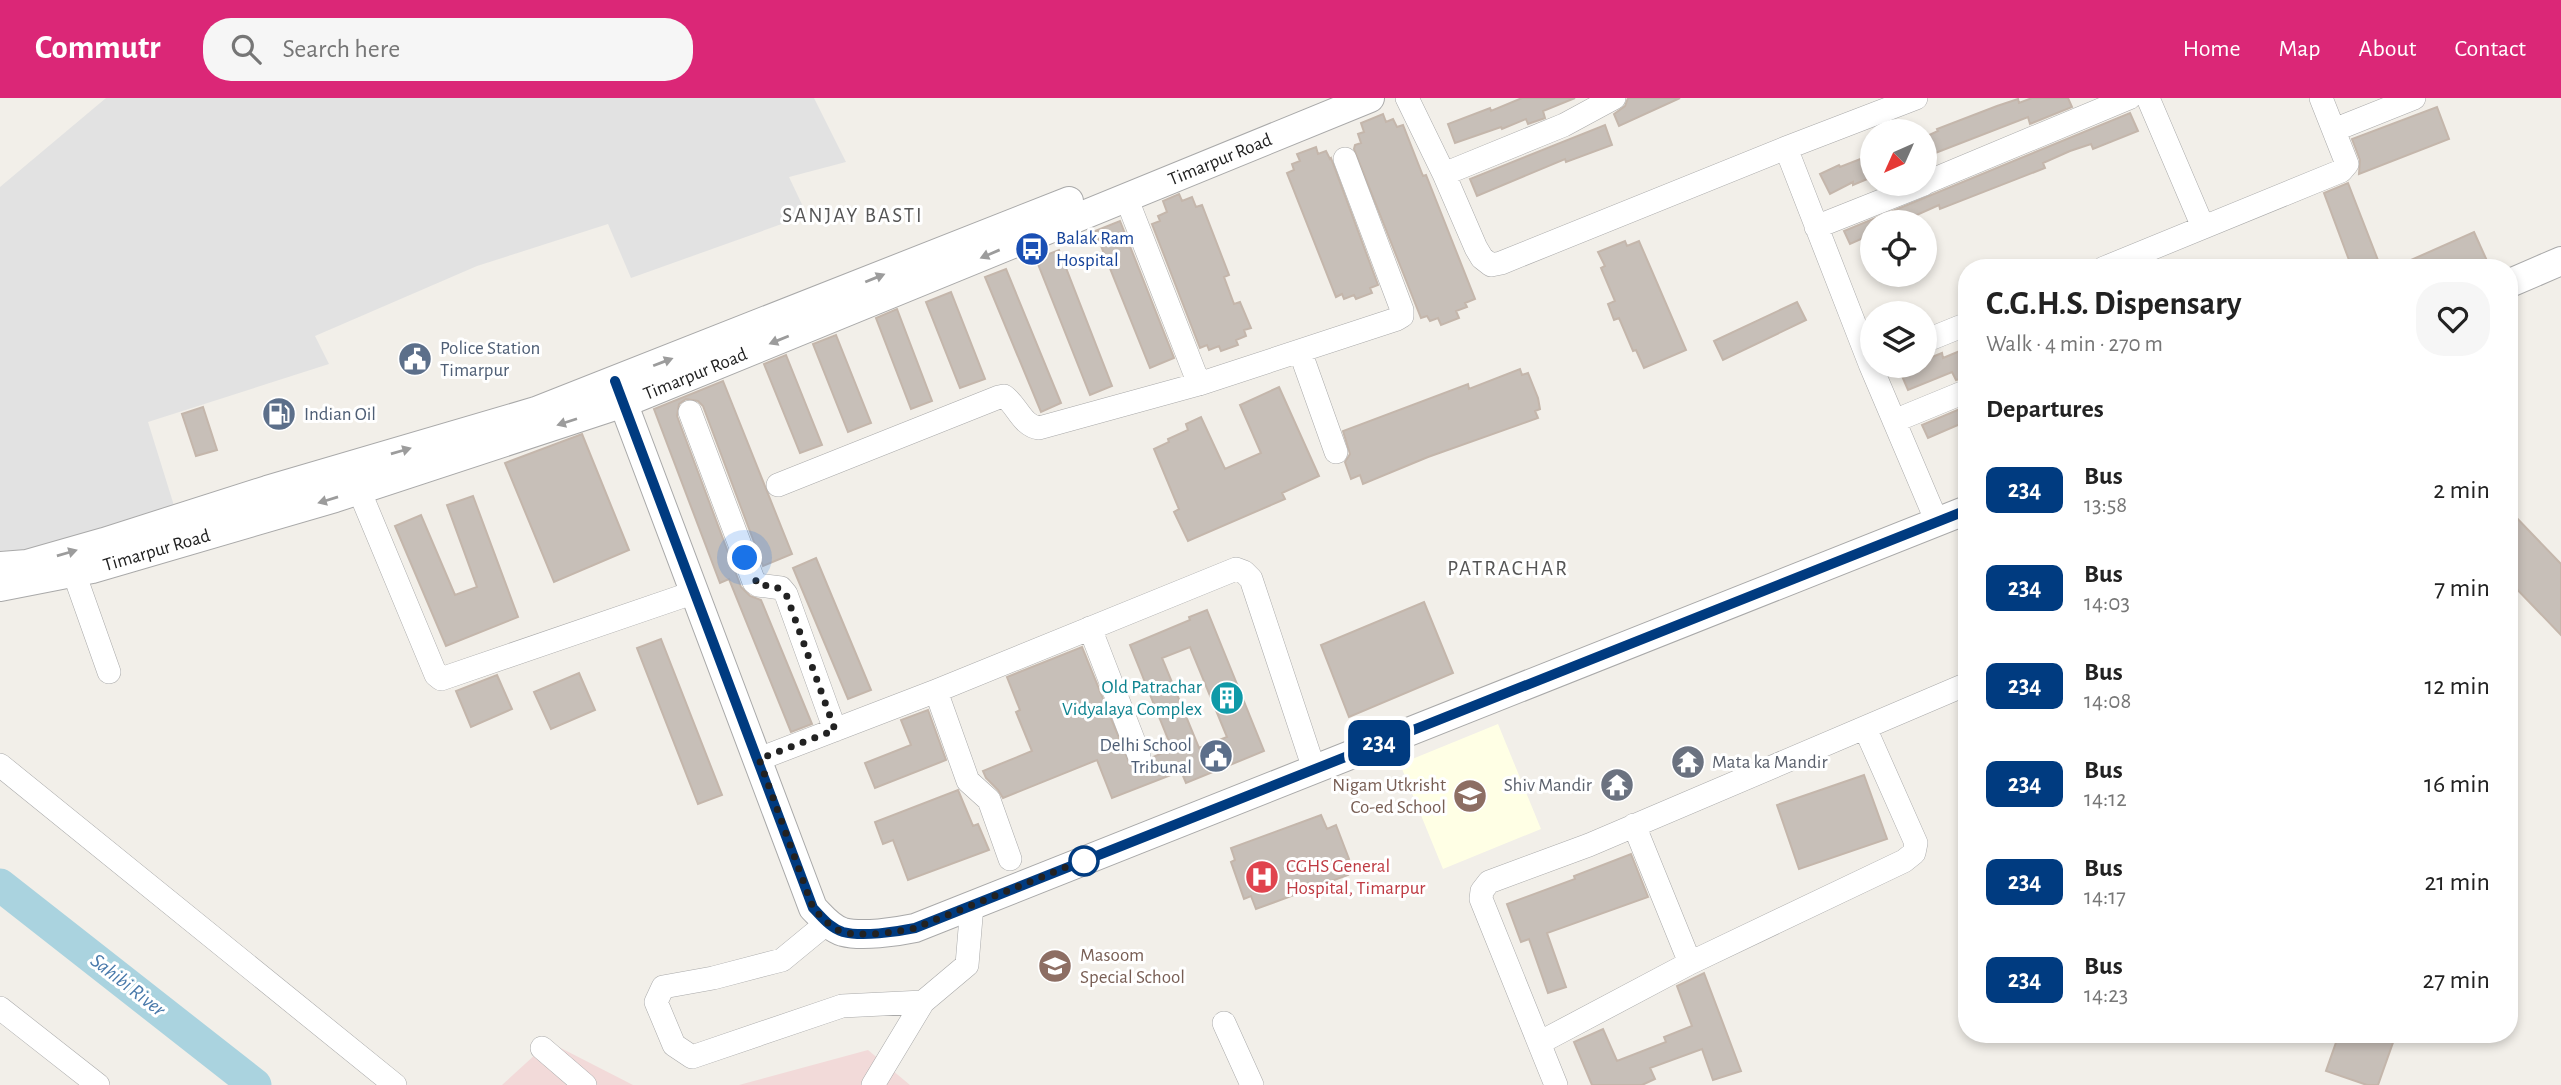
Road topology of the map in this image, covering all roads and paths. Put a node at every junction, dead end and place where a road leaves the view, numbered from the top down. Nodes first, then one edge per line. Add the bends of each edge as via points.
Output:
1 (1326, 98) edge
2 (1370, 98) edge
3 (1407, 98) edge
4 (1614, 98) edge
5 (1916, 98) edge
6 (2129, 98) edge
7 (2148, 98) edge
8 (2321, 98) edge
9 (2414, 98) edge
10 (2334, 130) junction
11 (1786, 148) junction
12 (1345, 159) dead end
13 (1444, 174) junction
14 (1937, 179) edge
15 (1895, 196) edge
16 (1126, 197) junction
17 (1816, 227) junction
18 (2203, 228) junction
19 (2143, 259) edge
20 (2561, 261) edge
21 (2518, 280) edge
22 (1958, 328) edge
23 (1860, 336) edge
24 (1937, 336) edge
25 (1300, 351) junction
26 (1877, 378) edge
27 (1199, 384) junction
28 (619, 392) junction
29 (1958, 395) edge
30 (690, 412) dead end
31 (1894, 421) junction
32 (1336, 452) dead end
33 (778, 485) dead end
34 (359, 490) junction
35 (1958, 514) edge
36 (1937, 522) junction
37 (0, 566) edge
38 (74, 573) junction
39 (0, 587) edge
40 (695, 592) junction
41 (1090, 628) junction
42 (109, 672) dead end
43 (1958, 688) edge
44 (936, 691) junction
45 (1865, 728) junction
46 (835, 730) junction
47 (1139, 755) dead end
48 (759, 759) junction
49 (0, 765) edge
50 (1314, 769) junction
51 (1634, 825) junction
52 (1010, 859) dead end
53 (972, 905) junction
54 (827, 923) junction
55 (1690, 963) junction
56 (923, 1002) junction
57 (0, 1008) edge
58 (1224, 1023) dead end
59 (1539, 1043) junction
60 (542, 1048) dead end
61 (1551, 1083) edge
62 (99, 1085) edge
63 (395, 1085) edge
64 (585, 1085) edge
65 (873, 1085) edge
66 (1252, 1085) edge

28 -> 1 street, Timarpur Road
2 - 16 street, Timarpur Road
3 - 13 street
4 - 13 street via 1564,125
5 - 11 street
6 - 14 street
7 - 18 street
8 - 10 street
9 - 10 street
10 - 18 street via 2347,163 2341,171
11 - 13 street via 1491,265 1476,248
11 - 17 street
12 - 25 street via 1402,316
15 - 17 street
16 - 27 street
16 -> 28 street, Timarpur Road via 989,255
17 - 23 street
18 - 19 street
20 - 21 street
22 - 24 street
25 - 27 street
25 - 32 street
26 - 31 street
27 - 33 street via 1039,428 1029,425 1010,400 999,397
28 -> 34 street, Timarpur Road
37 -> 28 street, Timarpur Road via 27,564 536,411
28 - 40 street
29 - 31 street
30 - 46 street via 754,582 781,588 786,594
31 - 36 street
34 -> 38 street, Timarpur Road
34 - 40 street via 441,679
35 - 36 street
36 - 50 street
38 - 39 street, Timarpur Road
38 - 42 street
40 - 48 street
41 - 44 street
41 - 47 street
41 - 50 street via 1227,572 1244,572 1251,579
43 - 45 street
44 - 46 street
44 - 52 street via 968,780 989,800
45 - 51 street
45 - 55 street via 1916,843 1914,853 1904,862
46 - 48 street
48 - 54 street via 813,908
49 - 63 street
50 - 53 street
51 - 55 street
51 - 59 street via 1498,878 1482,891 1481,900
53 - 54 street via 891,933 844,932
53 - 56 street via 967,965
54 - 56 street via 782,960 663,987 656,1002 674,1045 692,1057 842,1006
55 - 59 street
56 - 65 street
57 - 62 street
58 - 66 street
59 - 61 street
60 - 64 street

